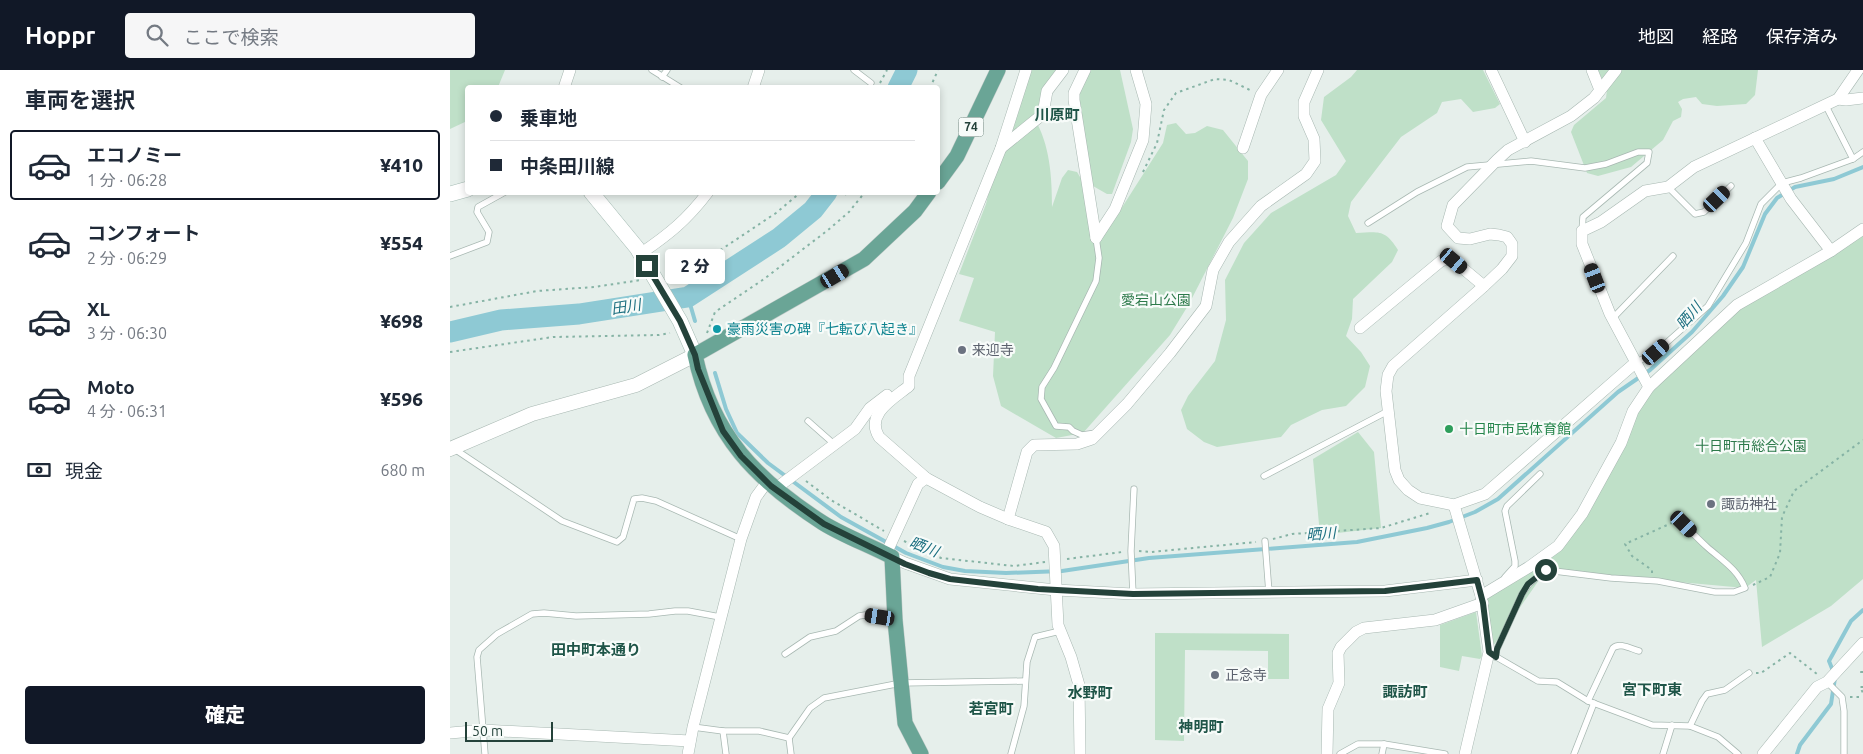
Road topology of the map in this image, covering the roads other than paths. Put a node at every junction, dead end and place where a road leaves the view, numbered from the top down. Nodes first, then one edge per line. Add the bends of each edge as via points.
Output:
1 (570, 70) edge
2 (652, 70) edge
3 (667, 70) edge
4 (759, 70) edge
5 (854, 70) edge
6 (998, 70) edge
7 (1026, 70) edge
8 (1063, 70) edge
9 (1085, 70) edge
10 (1136, 70) edge
11 (1278, 70) edge
12 (1318, 70) edge
13 (1491, 70) edge
14 (1592, 70) edge
15 (1616, 70) edge
16 (1858, 70) edge
17 (662, 77) junction
18 (871, 83) dead end
19 (565, 85) edge
20 (676, 85) edge
21 (754, 85) edge
22 (1600, 90) junction
23 (1863, 98) edge
24 (1838, 99) junction
25 (1826, 106) junction
26 (1755, 138) junction
27 (1525, 142) junction
28 (1001, 148) junction
29 (1243, 148) dead end
30 (1863, 152) edge
31 (1853, 159) junction
32 (1493, 164) junction
33 (940, 179) edge
34 (1782, 183) junction
35 (1731, 186) dead end
36 (1668, 187) junction
37 (465, 190) edge
38 (450, 194) edge
39 (499, 195) edge
40 (594, 195) edge
41 (706, 195) edge
42 (927, 195) edge
43 (1368, 223) dead end
44 (1863, 229) edge
45 (1582, 231) junction
46 (1096, 238) junction
47 (1831, 251) junction
48 (640, 254) junction
49 (450, 256) edge
50 (1673, 256) dead end
51 (1484, 286) junction
52 (1612, 319) junction
53 (1360, 328) dead end
54 (695, 355) junction
55 (1635, 363) junction
56 (909, 376) junction
57 (1648, 387) junction
58 (1388, 411) junction
59 (808, 421) dead end
60 (1098, 433) junction
61 (834, 444) junction
62 (452, 448) edge
63 (1540, 474) dead end
64 (1264, 476) dead end
65 (926, 478) junction
66 (771, 486) junction
67 (1134, 489) dead end
68 (1455, 509) junction
69 (1008, 519) junction
70 (1684, 524) road end
71 (741, 539) junction
72 (1265, 541) road end
73 (889, 555) junction
74 (1477, 580) junction
75 (1055, 585) junction
76 (1495, 588) junction
77 (1269, 593) junction
78 (1133, 594) junction
79 (1482, 599) junction
80 (720, 617) junction
81 (895, 620) junction
82 (1060, 631) junction
83 (1863, 642) edge
84 (1639, 651) dead end
85 (786, 654) dead end
86 (1492, 655) junction
87 (1749, 673) road end
88 (1025, 681) junction
89 (900, 682) junction
90 (1827, 682) junction
91 (1588, 700) junction
92 (1594, 703) junction
93 (1672, 725) junction
94 (1690, 726) junction
95 (692, 727) junction
96 (484, 730) junction
97 (723, 731) junction
98 (450, 733) edge
99 (789, 738) junction
100 (690, 741) junction
101 (1384, 744) junction
102 (485, 754) edge
103 (688, 754) edge
104 (726, 754) edge
105 (791, 754) edge
106 (921, 754) edge
107 (1011, 754) edge
108 (1080, 754) edge
109 (1327, 754) edge
110 (1340, 754) edge
111 (1382, 754) edge
112 (1445, 754) edge
113 (1465, 754) edge
114 (1574, 754) edge
115 (1663, 754) edge
116 (1738, 754) edge
117 (1763, 754) edge
118 (1844, 754) edge

1 - 19 street
2 - 17 lane
3 - 17 lane
4 - 21 street
5 - 18 lane
6 - 33 main road, 74 via 957,156
7 - 28 street
8 - 28 street via 1047,91 1043,114
9 - 46 street via 1074,100
10 - 46 street via 1146,104 1143,140 1115,209
11 - 29 street via 1261,95
12 - 60 street via 1304,102 1304,116 1314,139 1315,161 1306,174 1260,206 1229,242 1213,270 1206,306 1127,404
13 - 27 street
14 - 22 street
15 - 22 street
16 - 24 street
17 - 20 lane
22 - 27 street via 1571,116
23 - 24 street
24 - 25 street
25 - 26 street
25 - 31 lane
26 - 34 street
26 - 36 street via 1694,167
27 - 32 street via 1508,150
28 - 56 street
30 - 31 lane
31 - 34 lane
32 - 43 lane via 1467,167 1417,192
32 - 45 lane via 1531,161 1585,168 1638,152 1649,152 1647,163 1583,217
32 - 51 street via 1453,205 1447,226 1458,238 1499,235 1507,237 1512,244 1512,256
34 - 47 street
34 - 55 lane via 1762,204 1746,243 1708,306 1656,352
35 - 36 lane via 1699,214 1695,214
36 - 45 street via 1645,191 1601,222
37 - 38 main road
39 - 49 lane via 478,207 477,212 489,232 487,242
40 - 48 main road
41 - 48 street via 675,229
42 - 54 main road via 915,212 864,259
44 - 47 street
45 - 52 street via 1582,244
46 - 60 lane via 1099,258 1096,281 1042,387 1041,399 1056,426 1069,427 1082,435
47 - 57 street via 1737,305
48 - 54 main road via 682,325
50 - 52 lane
51 - 53 street via 1454,261 1442,261
51 - 58 street via 1393,366 1386,392
52 - 55 street
54 - 62 street via 636,385 532,414
54 - 66 main road via 723,431 741,456
55 - 57 street
55 - 68 street via 1485,494
56 - 61 street via 870,408 855,429
56 - 65 street via 909,386 881,409 875,430 879,438
57 - 76 street via 1633,411 1622,443 1603,477 1582,514 1558,546
58 - 64 lane
58 - 68 street via 1395,470 1400,480 1420,498
59 - 61 lane
60 - 69 street via 1092,439 1077,444 1034,445 1027,452
61 - 66 street via 797,474
62 - 71 lane via 562,521 617,542 623,537 634,499 642,498 656,501
63 - 76 lane via 1507,506 1515,566
65 - 69 street
65 - 73 street via 918,484 894,536
66 - 71 street via 756,498
66 - 73 main road via 824,524
67 - 78 lane
68 - 74 street
69 - 75 street via 1046,532 1054,546
70 - 86 lane via 1731,566 1745,588 1734,592 1715,592 1652,580 1546,570 1528,584
71 - 80 street
72 - 77 lane
73 - 75 street via 905,564 950,579
73 - 81 main road
74 - 77 street via 1385,591
74 - 79 street
75 - 78 street
75 - 82 street
76 - 79 street
77 - 78 street
79 - 86 street
79 - 109 street via 1436,620 1364,628 1341,647 1338,653 1339,683 1328,709
80 - 95 street
80 - 96 lane via 688,611 576,616 532,614 497,634 479,650
81 - 85 lane via 859,616 836,631 810,637
81 - 89 main road
82 - 88 lane via 1035,637 1026,662
82 - 108 street via 1079,685
83 - 90 street
84 - 91 lane via 1616,646
86 - 91 lane via 1538,682 1557,682
86 - 113 street
87 - 94 lane via 1725,690 1707,694
88 - 89 lane
88 - 107 lane via 1024,706
89 - 99 lane via 824,698 810,708
89 - 106 main road via 905,722
90 - 117 street via 1817,687
90 - 118 lane via 1842,697
91 - 92 lane
92 - 93 lane via 1652,725
92 - 114 lane
93 - 94 lane
93 - 115 lane
94 - 116 lane via 1718,737
95 - 97 lane
95 - 100 street
96 - 98 street
96 - 100 street
96 - 102 lane
97 - 99 lane via 759,731
97 - 104 lane
99 - 105 lane
100 - 103 street
101 - 110 lane via 1358,744
101 - 111 lane
101 - 112 lane

